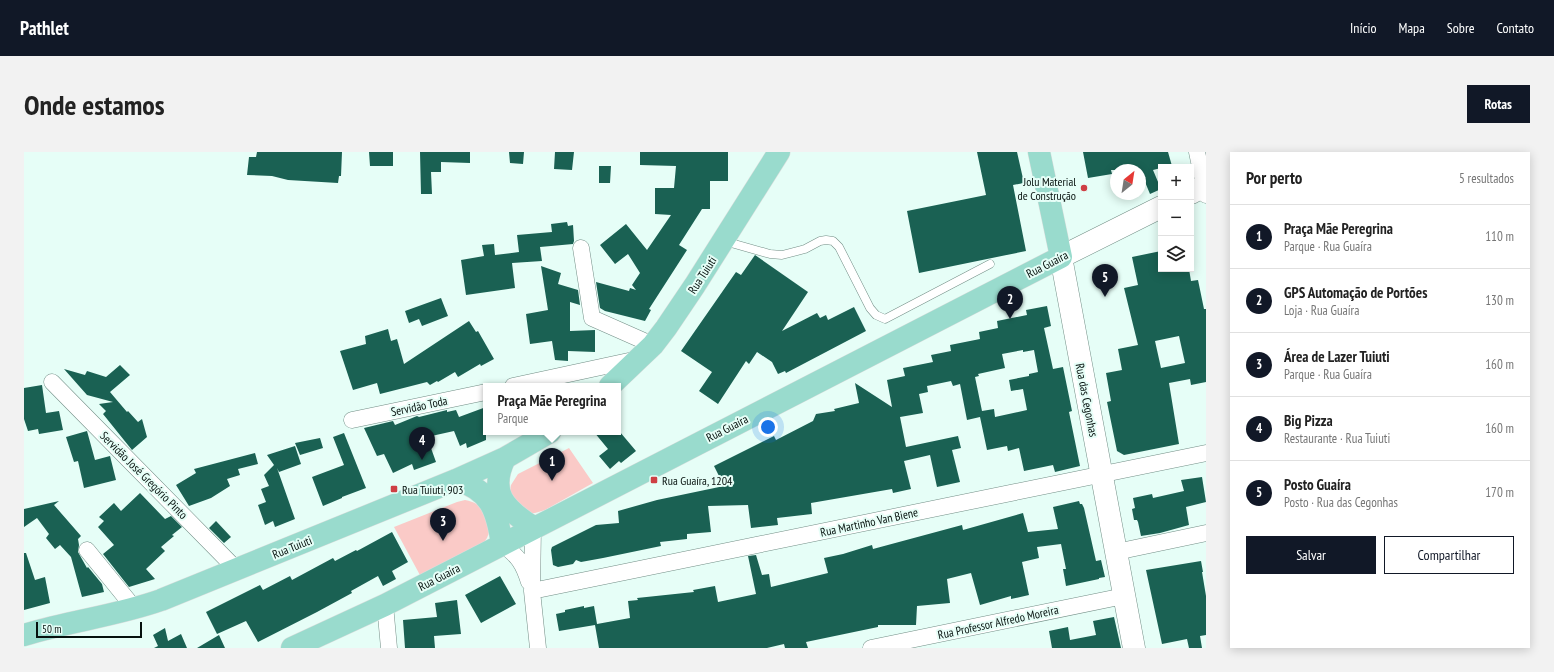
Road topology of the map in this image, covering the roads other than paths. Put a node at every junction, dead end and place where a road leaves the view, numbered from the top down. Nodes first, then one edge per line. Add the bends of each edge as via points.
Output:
1 (779, 152) edge
2 (1039, 152) edge
3 (1197, 152) edge
4 (1202, 190) edge
5 (1158, 208) edge
6 (724, 241) junction
7 (581, 248) dead end
8 (1060, 257) junction
9 (990, 264) dead end
10 (646, 352) junction
11 (52, 382) dead end
12 (525, 383) edge
13 (613, 383) edge
14 (483, 393) edge
15 (352, 420) dead end
16 (545, 435) edge
17 (1206, 452) edge
18 (505, 458) junction
19 (1102, 475) junction
20 (456, 480) junction
21 (533, 528) junction
22 (1206, 533) edge
23 (502, 544) junction
24 (87, 550) dead end
25 (1116, 552) junction
26 (236, 569) junction
27 (532, 591) junction
28 (1124, 596) junction
29 (385, 605) junction
30 (135, 609) junction
31 (24, 635) edge
32 (292, 648) edge
33 (389, 648) edge
34 (538, 648) edge
35 (871, 648) edge
36 (1134, 648) edge

1 - 6 main road, Rua Tuiuti
2 - 8 main road, Rua das Cegonhas
3 - 4 street
5 - 8 main road, Rua Guaíra
6 - 9 lane via 782,255 805,249 820,241 833,241 839,247 870,308 876,315 885,319
6 - 10 main road, Rua Tuiuti via 681,306
7 - 10 street via 592,318
8 - 19 main road, Rua das Cegonhas
8 - 21 main road, Rua Guaíra
10 - 12 street
10 - 13 main road, Rua Tuiuti
11 - 26 street, Servidão José Gregório Pinto
14 - 15 street, Servidão Toda
16 - 18 main road, Rua Tuiuti
17 - 19 street, Rua Martinho Van Biene
18 - 20 main road, Rua Tuiuti
18 - 21 main road via 498,478 501,498 514,515
19 - 25 main road, Rua das Cegonhas
19 - 27 street, Rua Martinho Van Biene
20 - 23 main road via 479,490 488,499 495,510
20 - 26 main road, Rua Tuiuti
21 - 23 main road, Rua Guaíra
21 - 27 street
22 - 25 street
23 - 27 street via 524,566
23 - 29 main road, Rua Guaíra
24 - 30 street
25 - 28 main road, Rua das Cegonhas
26 - 30 main road, Rua Tuiuti
27 - 34 street
28 - 35 street, Rua Professor Alfredo Moreira
28 - 36 main road, Rua das Cegonhas
29 - 32 main road, Rua Guaíra
29 - 33 street
30 - 31 main road, Rua Tuiuti

